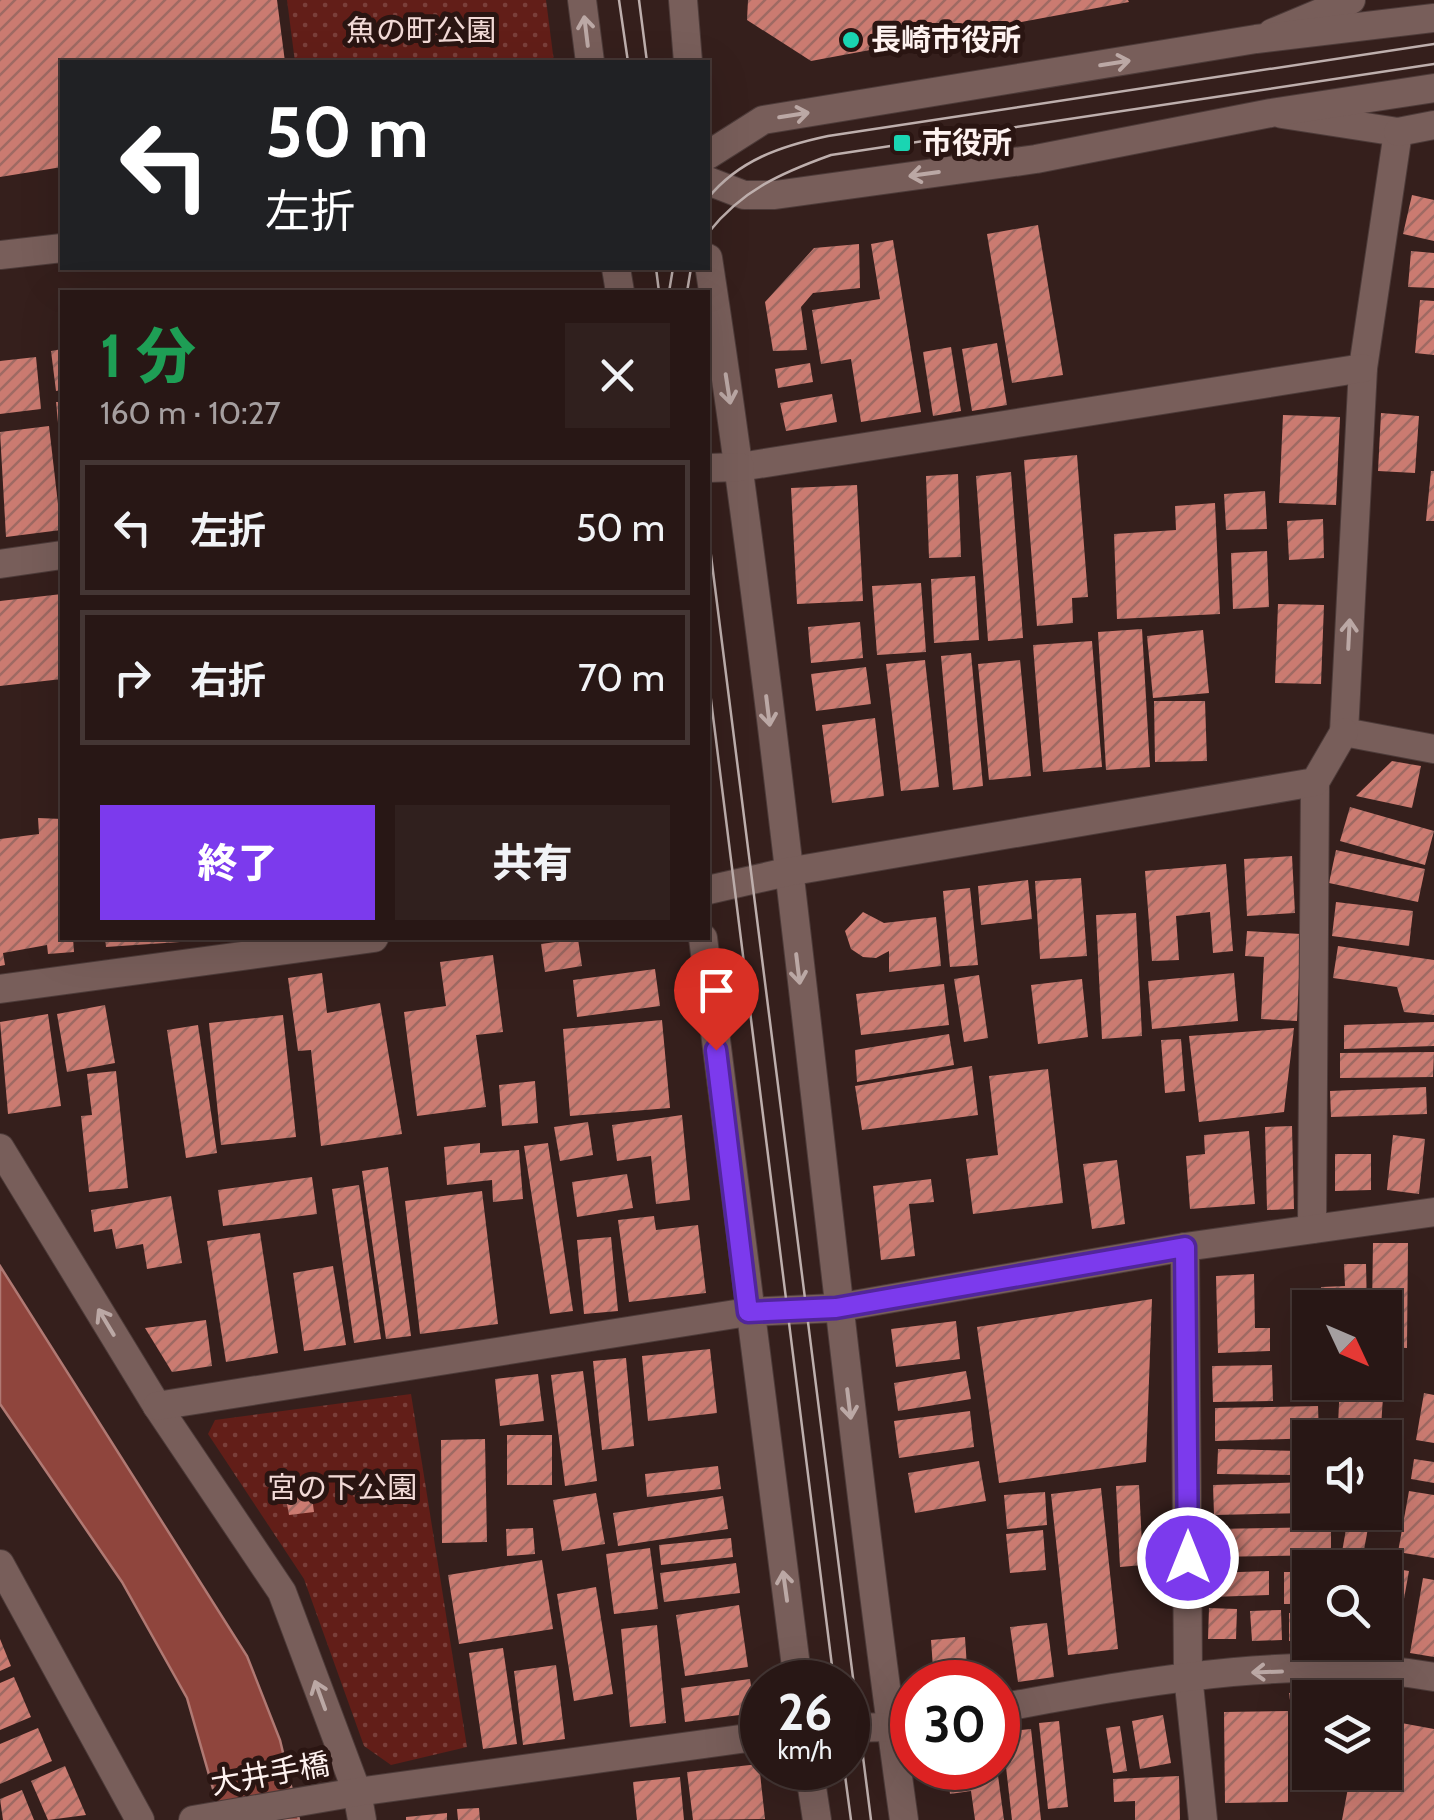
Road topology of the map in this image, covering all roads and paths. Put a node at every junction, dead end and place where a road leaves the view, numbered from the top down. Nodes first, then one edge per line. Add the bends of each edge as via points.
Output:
1 (582, 0) edge
2 (684, 0) edge
3 (1351, 0) edge
4 (1434, 18) edge
5 (1256, 40) junction
6 (590, 60) edge
7 (688, 60) edge
8 (1434, 88) edge
9 (1270, 113) junction
10 (1434, 126) edge
11 (1398, 132) junction
12 (710, 153) edge
13 (710, 182) edge
14 (60, 248) edge
15 (0, 255) edge
16 (710, 270) edge
17 (1363, 368) junction
18 (740, 467) junction
19 (710, 468) edge
20 (60, 555) edge
21 (0, 564) edge
22 (1344, 732) junction
23 (1434, 750) edge
24 (1315, 782) junction
25 (786, 872) junction
26 (710, 890) edge
27 (360, 940) edge
28 (703, 940) edge
29 (0, 990) edge
30 (0, 1148) edge
31 (1434, 1212) edge
32 (1312, 1228) junction
33 (1185, 1247) junction
34 (836, 1308) junction
35 (748, 1312) junction
36 (157, 1406) junction
37 (0, 1564) edge
38 (795, 1660) edge
39 (892, 1660) edge
40 (1188, 1675) junction
41 (1434, 1677) edge
42 (1020, 1704) edge
43 (740, 1740) edge
44 (812, 1790) edge
45 (903, 1790) edge
46 (359, 1806) edge
47 (140, 1820) edge
48 (194, 1820) edge
49 (817, 1820) edge
50 (904, 1820) edge
51 (1203, 1820) edge

6 -> 1 street
2 - 7 street
3 - 5 street
4 - 5 street
12 -> 5 street via 763,120
8 - 9 street
9 - 11 street
9 -> 13 street via 1036,158 775,196 744,195
10 - 11 street
11 - 17 street
14 - 15 street
16 -> 18 street
17 - 18 street
22 -> 17 street
18 - 19 street
18 -> 25 street
20 - 21 street
22 - 23 street
22 - 24 street
24 - 25 street
24 - 32 street
25 - 26 street
25 -> 34 street
27 - 29 street
28 - 35 street
36 -> 30 street
31 - 32 street
32 - 33 street
33 - 34 street
33 - 40 street
34 - 35 street
34 -> 39 street
35 - 36 street
38 -> 35 street
46 -> 36 street via 282,1592
37 - 47 street
41 -> 40 street via 1390,1670
40 - 42 street
40 - 51 street
43 - 46 street, 大井手橋
44 - 49 street
45 - 50 street
46 - 48 street, 大井手橋

